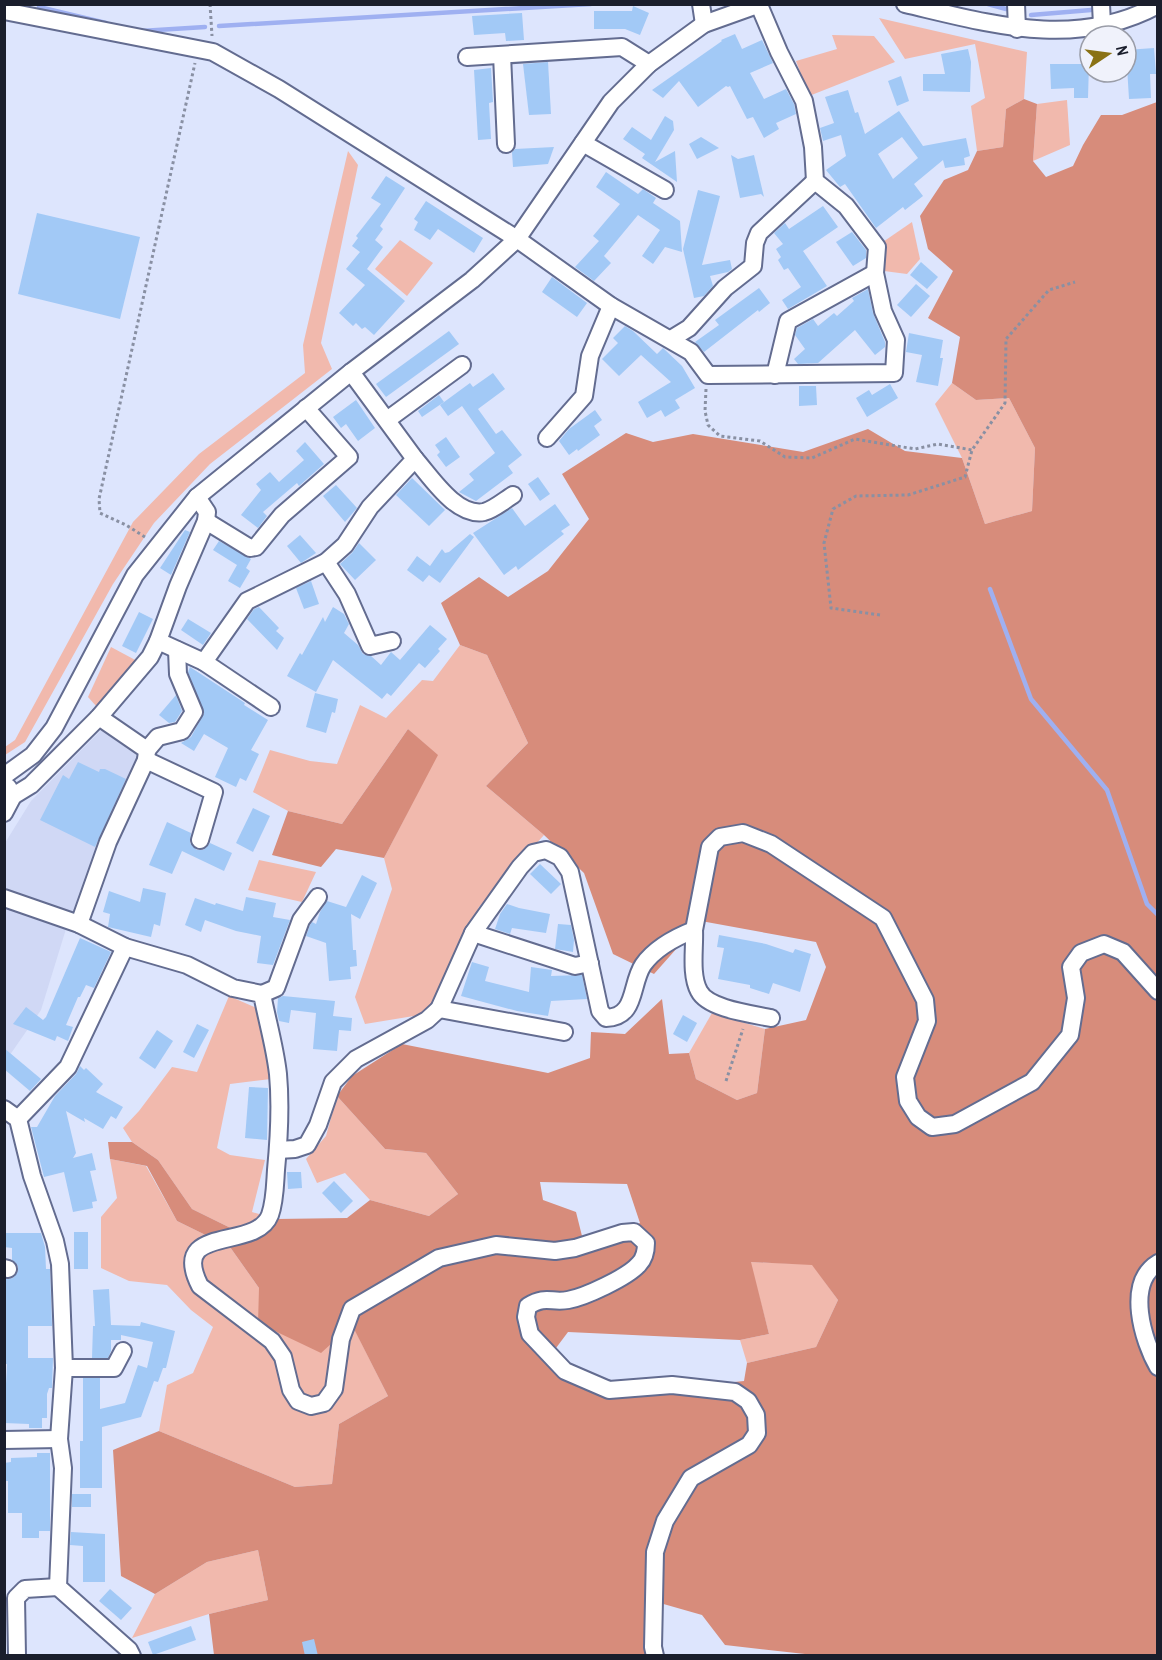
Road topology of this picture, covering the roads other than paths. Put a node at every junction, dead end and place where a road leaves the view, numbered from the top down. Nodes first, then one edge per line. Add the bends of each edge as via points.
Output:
1 (701, 4) edge
2 (905, 4) edge
3 (1016, 4) edge
4 (1101, 4) edge
5 (760, 5) edge
6 (1158, 6) edge
7 (4, 11) edge
8 (705, 24) junction
9 (1102, 24) edge
10 (1106, 24) edge
11 (1078, 28) edge
12 (1017, 29) junction
13 (502, 55) junction
14 (467, 57) dead end
15 (649, 64) junction
16 (583, 143) junction
17 (506, 144) dead end
18 (815, 181) junction
19 (665, 190) dead end
20 (518, 238) junction
21 (875, 273) junction
22 (610, 306) junction
23 (671, 339) junction
24 (462, 365) dead end
25 (351, 372) junction
26 (774, 375) junction
27 (306, 408) junction
28 (387, 420) junction
29 (547, 438) dead end
30 (415, 459) junction
31 (513, 495) dead end
32 (196, 497) junction
33 (206, 521) junction
34 (326, 562) junction
35 (392, 640) dead end
36 (158, 641) junction
37 (177, 650) junction
38 (204, 662) junction
39 (271, 707) dead end
40 (99, 717) junction
41 (147, 755) junction
42 (4, 776) edge
43 (4, 781) edge
44 (14, 796) junction
45 (4, 813) edge
46 (200, 840) dead end
47 (318, 897) dead end
48 (4, 898) edge
49 (79, 924) junction
50 (694, 930) junction
51 (473, 933) junction
52 (125, 947) junction
53 (590, 963) junction
54 (1158, 991) edge
55 (262, 994) junction
56 (438, 1009) junction
57 (771, 1018) dead end
58 (564, 1032) dead end
59 (11, 1114) edge
60 (278, 1150) junction
61 (1158, 1263) edge
62 (123, 1351) dead end
63 (1158, 1367) edge
64 (64, 1368) junction
65 (59, 1438) junction
66 (4, 1440) edge
67 (58, 1587) junction
68 (17, 1656) edge
69 (132, 1656) edge
70 (655, 1656) edge

1 - 8 street
2 - 12 street
3 - 12 street
4 - 9 street
5 - 8 street
5 - 18 street via 804,101 812,135
6 - 10 street
7 - 20 street via 206,51 279,89
8 - 15 street
11 - 12 street via 1051,32
13 - 14 street
13 - 15 street via 622,47
13 - 17 street
15 - 16 street via 611,102
16 - 19 street
16 - 20 street
18 - 21 street via 846,206 878,247
18 - 23 street via 759,233 753,266 725,288 689,328
20 - 22 street
20 - 25 street via 472,280
21 - 26 street via 788,321
21 - 26 street via 883,311 896,340 894,373
22 - 23 street
22 - 29 street via 590,356 584,396
23 - 26 street via 691,352 708,375
24 - 28 street
25 - 27 street
25 - 28 street
27 - 32 street
27 - 33 street via 350,457 282,515 256,547 250,548
28 - 30 street
30 - 31 street via 451,501 469,510 485,512
30 - 34 street via 370,507 345,545
32 - 33 street via 207,512
32 - 42 street via 135,575 54,728 33,755
33 - 36 street
34 - 35 street via 347,594 370,646
34 - 38 street via 247,601
36 - 37 street
36 - 40 street via 150,657
37 - 38 street
37 - 41 street via 178,675 194,712 182,731 158,737
38 - 39 street
40 - 41 street
40 - 44 street via 32,785
41 - 46 street via 214,792
41 - 49 street via 108,842
43 - 44 street
44 - 45 street
47 - 55 street via 301,920 276,988
48 - 49 street
49 - 52 street
50 - 53 street via 652,954 642,966 627,1010 617,1018 606,1018 600,1011
50 - 54 street via 710,847 720,837 743,833 771,844 883,918 925,1000 927,1021 905,1077 908,1101 918,1117 932,1127 955,1124 1032,1082 1070,1035 1076,998 1071,968 1081,953 1104,944 1123,952
50 - 57 street via 699,992 711,1004
51 - 53 street via 574,966
51 - 53 street via 520,867 533,853 546,850 560,857 570,872
51 - 56 street
52 - 55 street via 187,965 233,988
52 - 59 street via 68,1067
55 - 60 street via 277,1072
56 - 58 street
56 - 60 street via 427,1020 356,1059 333,1082 307,1144
59 - 64 street via 60,1264
60 - 70 street via 273,1209 267,1223 256,1231 206,1244 196,1251 193,1273 200,1286 272,1341 283,1357 291,1390 298,1401 311,1406 324,1403 334,1389 341,1338 352,1309 439,1258 496,1245 555,1251 634,1232 646,1243 646,1254 639,1265 598,1291 568,1300 539,1299 528,1306 526,1317 530,1334 565,1371 609,1390 672,1385 735,1392 748,1401 756,1415 757,1433 749,1445 691,1478 665,1521 655,1552
61 - 63 street via 1151,1268 1140,1291 1140,1320
62 - 64 street via 114,1368
64 - 65 street
65 - 66 street
65 - 67 street via 63,1468
67 - 68 street via 25,1589 16,1598
67 - 69 street

